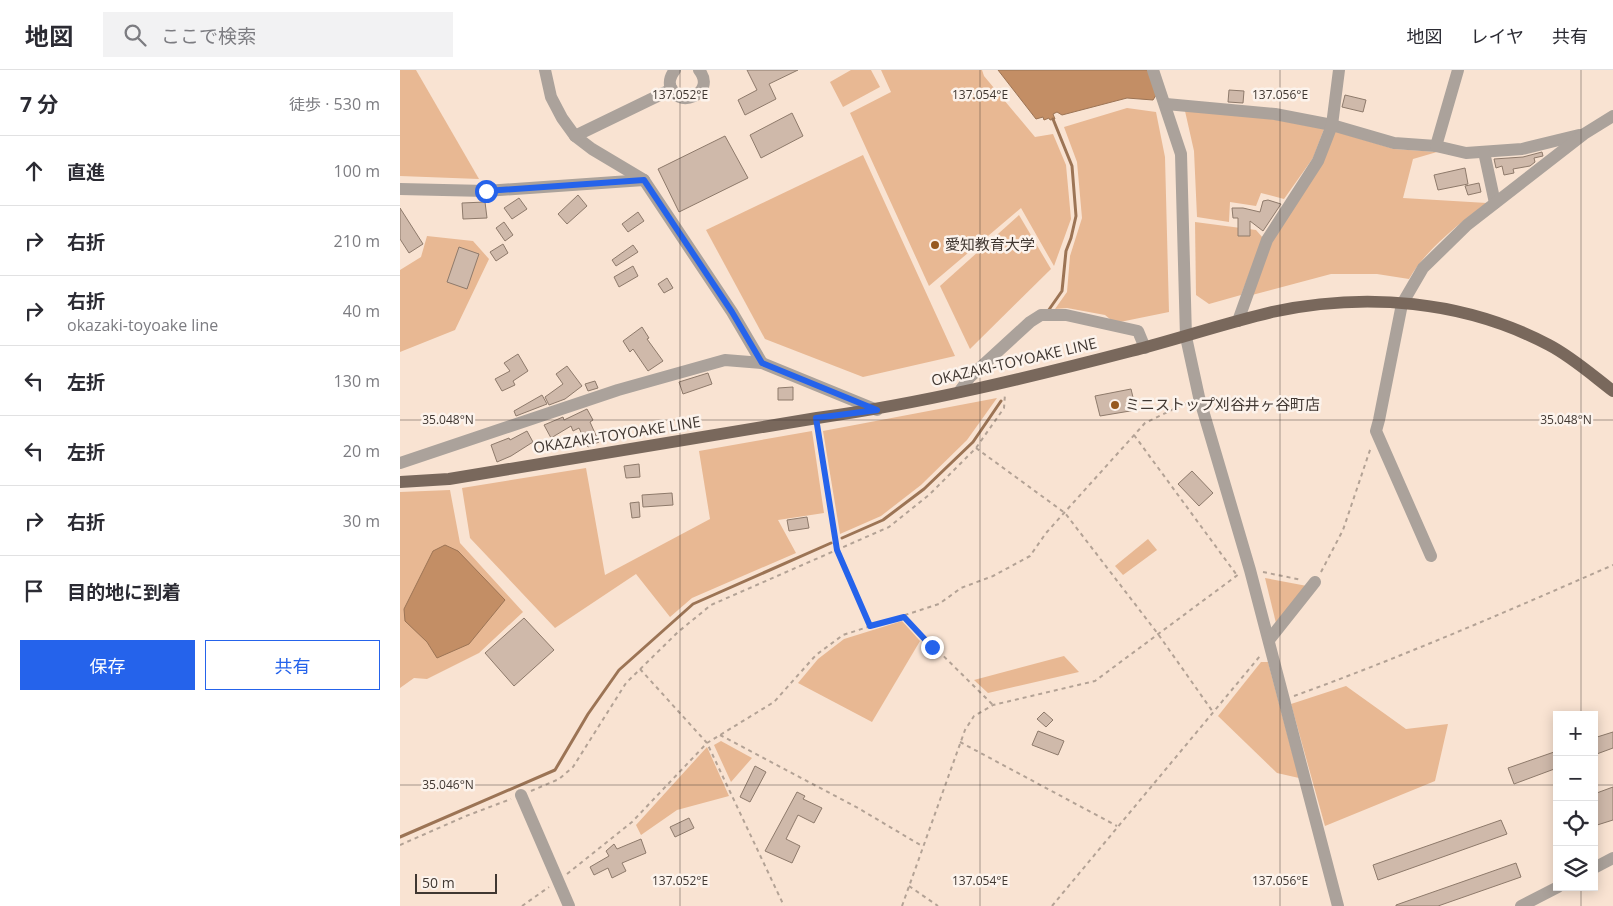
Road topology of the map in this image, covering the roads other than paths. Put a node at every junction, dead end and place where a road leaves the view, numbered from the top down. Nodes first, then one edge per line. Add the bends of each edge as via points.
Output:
1 (545, 70) edge
2 (675, 70) edge
3 (699, 70) edge
4 (1153, 70) edge
5 (1339, 70) edge
6 (1458, 70) edge
7 (672, 89) junction
8 (1166, 104) junction
9 (1613, 116) edge
10 (1332, 125) junction
11 (1584, 134) junction
12 (575, 136) junction
13 (1436, 146) junction
14 (1484, 152) junction
15 (644, 180) junction
16 (400, 189) edge
17 (1495, 203) junction
18 (1402, 304) junction
19 (1238, 321) junction
20 (1186, 337) junction
21 (1145, 348) junction
22 (762, 363) junction
23 (1613, 391) edge
24 (959, 392) junction
25 (877, 410) junction
26 (400, 464) edge
27 (400, 482) edge
28 (1431, 556) dead end
29 (1316, 582) road end
30 (1270, 644) junction
31 (521, 795) road end
32 (1613, 858) edge
33 (1598, 866) edge
34 (1553, 890) edge
35 (569, 906) edge
36 (1338, 906) edge
37 (1521, 906) edge

1 - 12 street via 551,97
2 - 7 street via 670,78
3 - 7 street via 703,84 694,96 684,98
4 - 8 street
5 - 10 street
6 - 13 street
7 - 12 street
8 - 10 street via 1275,114
8 - 20 street via 1181,154
9 - 11 street
10 - 13 street via 1394,143
10 - 19 street via 1318,160 1267,240
11 - 14 street via 1522,149
11 - 17 street
12 - 15 street
13 - 14 street via 1466,153
14 - 17 street
15 - 16 street via 486,191
15 - 22 street
17 - 18 street via 1466,225 1423,268
18 - 19 main road, OKAZAKI-TOYOAKE LINE via 1351,302 1273,312
18 - 23 main road, OKAZAKI-TOYOAKE LINE via 1455,310 1504,324 1566,355
18 - 28 street via 1376,431
19 - 20 main road, OKAZAKI-TOYOAKE LINE
20 - 21 main road, OKAZAKI-TOYOAKE LINE
20 - 30 street via 1199,397
21 - 24 main road, OKAZAKI-TOYOAKE LINE
21 - 24 street via 1138,331 1066,315 1041,315 970,377
22 - 25 street
22 - 26 street via 725,360 627,387
24 - 25 main road, OKAZAKI-TOYOAKE LINE
25 - 27 main road, OKAZAKI-TOYOAKE LINE via 459,477
29 - 30 street
30 - 36 street
31 - 35 street
32 - 33 street
34 - 37 street

